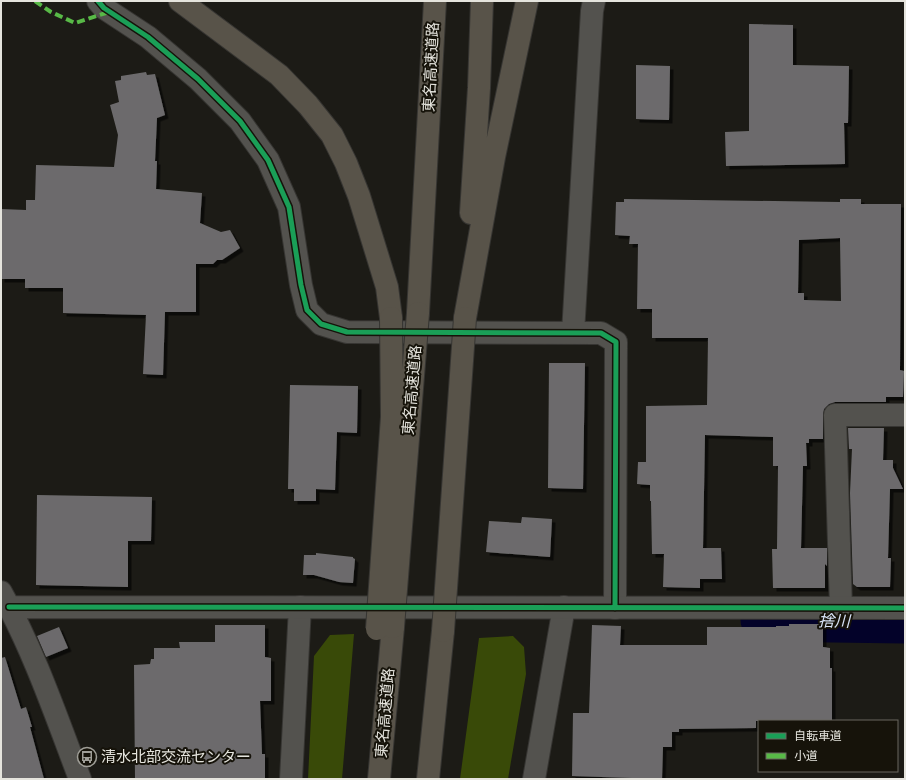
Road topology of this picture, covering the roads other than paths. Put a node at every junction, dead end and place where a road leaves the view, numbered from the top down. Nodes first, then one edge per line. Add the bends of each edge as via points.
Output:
1 (98, 1) edge
2 (180, 1) edge
3 (434, 1) edge
4 (482, 1) edge
5 (527, 1) edge
6 (594, 1) edge
7 (465, 318) junction
8 (573, 333) junction
9 (905, 415) edge
10 (5, 600) edge
11 (300, 607) junction
12 (564, 607) junction
13 (615, 608) junction
14 (841, 608) junction
15 (905, 608) edge
16 (385, 628) junction
17 (80, 779) edge
18 (291, 779) edge
19 (368, 779) edge
20 (379, 779) edge
21 (428, 779) edge
22 (534, 779) edge

1 - 8 street via 104,8 148,37 198,79 240,121 268,160 289,207 307,310 321,324 347,332
2 - 16 highway, bridge via 279,75 308,105 332,135 359,196 387,287 391,318 392,417
3 - 16 highway, 東名高速道路, bridge via 418,313
4 - 7 highway via 479,96
5 - 7 highway via 494,157
6 - 8 street
7 - 21 highway, bridge via 443,631
8 - 13 street via 601,333 616,342
9 - 14 street via 835,415
10 - 11 street
10 - 17 street via 38,671
11 - 12 street
11 - 18 street
12 - 13 street
12 - 22 street
13 - 14 street
14 - 15 street
16 - 19 highway
16 - 20 highway, 東名高速道路

